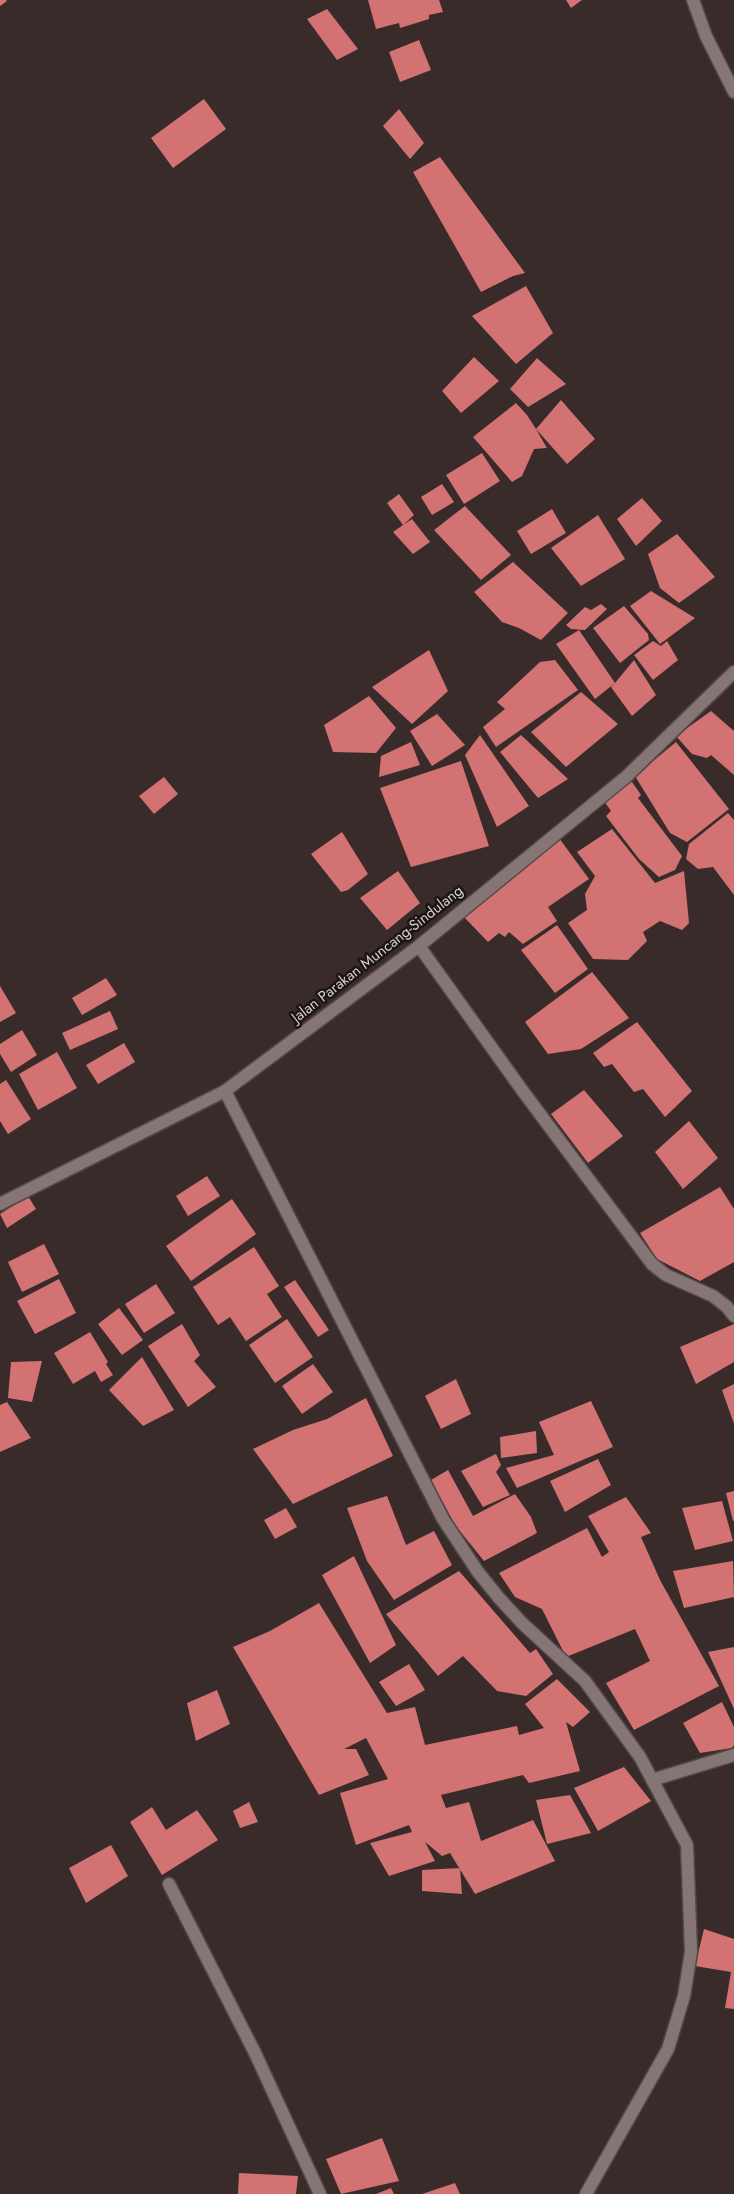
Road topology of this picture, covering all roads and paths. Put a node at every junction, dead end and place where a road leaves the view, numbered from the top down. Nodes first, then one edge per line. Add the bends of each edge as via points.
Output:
1 (692, 0) edge
2 (734, 92) edge
3 (734, 672) edge
4 (419, 946) junction
5 (225, 1091) junction
6 (0, 1204) edge
7 (734, 1316) edge
8 (734, 1755) edge
9 (652, 1780) junction
10 (169, 1884) dead end
11 (320, 2194) edge
12 (586, 2194) edge

1 - 2 street
3 - 4 street, Jalan Parakan Muncang-Sindulang via 626,776
4 - 5 street, Jalan Parakan Muncang-Sindulang
4 - 7 street via 652,1264 666,1275 714,1296
5 - 6 street, Jalan Parakan Muncang-Sindulang
5 - 9 street via 442,1519 499,1598 586,1681 640,1757
8 - 9 street
9 - 12 street via 687,1845 691,1952 684,1996 668,2048
10 - 11 street via 255,2053

